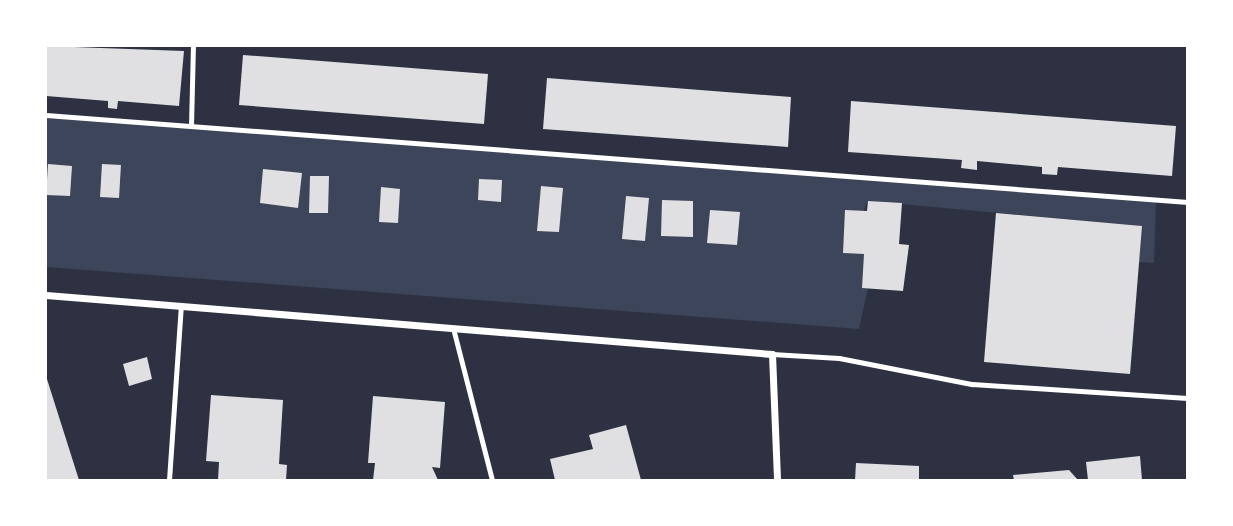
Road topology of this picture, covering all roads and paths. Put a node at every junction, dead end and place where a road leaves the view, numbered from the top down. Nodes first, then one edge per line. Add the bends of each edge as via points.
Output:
1 (193, 46) edge
2 (46, 115) edge
3 (191, 126) junction
4 (1188, 202) edge
5 (46, 295) edge
6 (181, 305) junction
7 (453, 328) junction
8 (772, 354) junction
9 (1188, 398) edge
10 (170, 481) edge
11 (492, 481) edge
12 (777, 481) edge

1 - 3 lane
2 - 3 lane
3 - 4 lane
5 - 6 street
6 - 7 street
6 - 10 lane
7 - 8 street
7 - 11 lane
8 - 9 lane via 839,358 972,384
8 - 12 street

